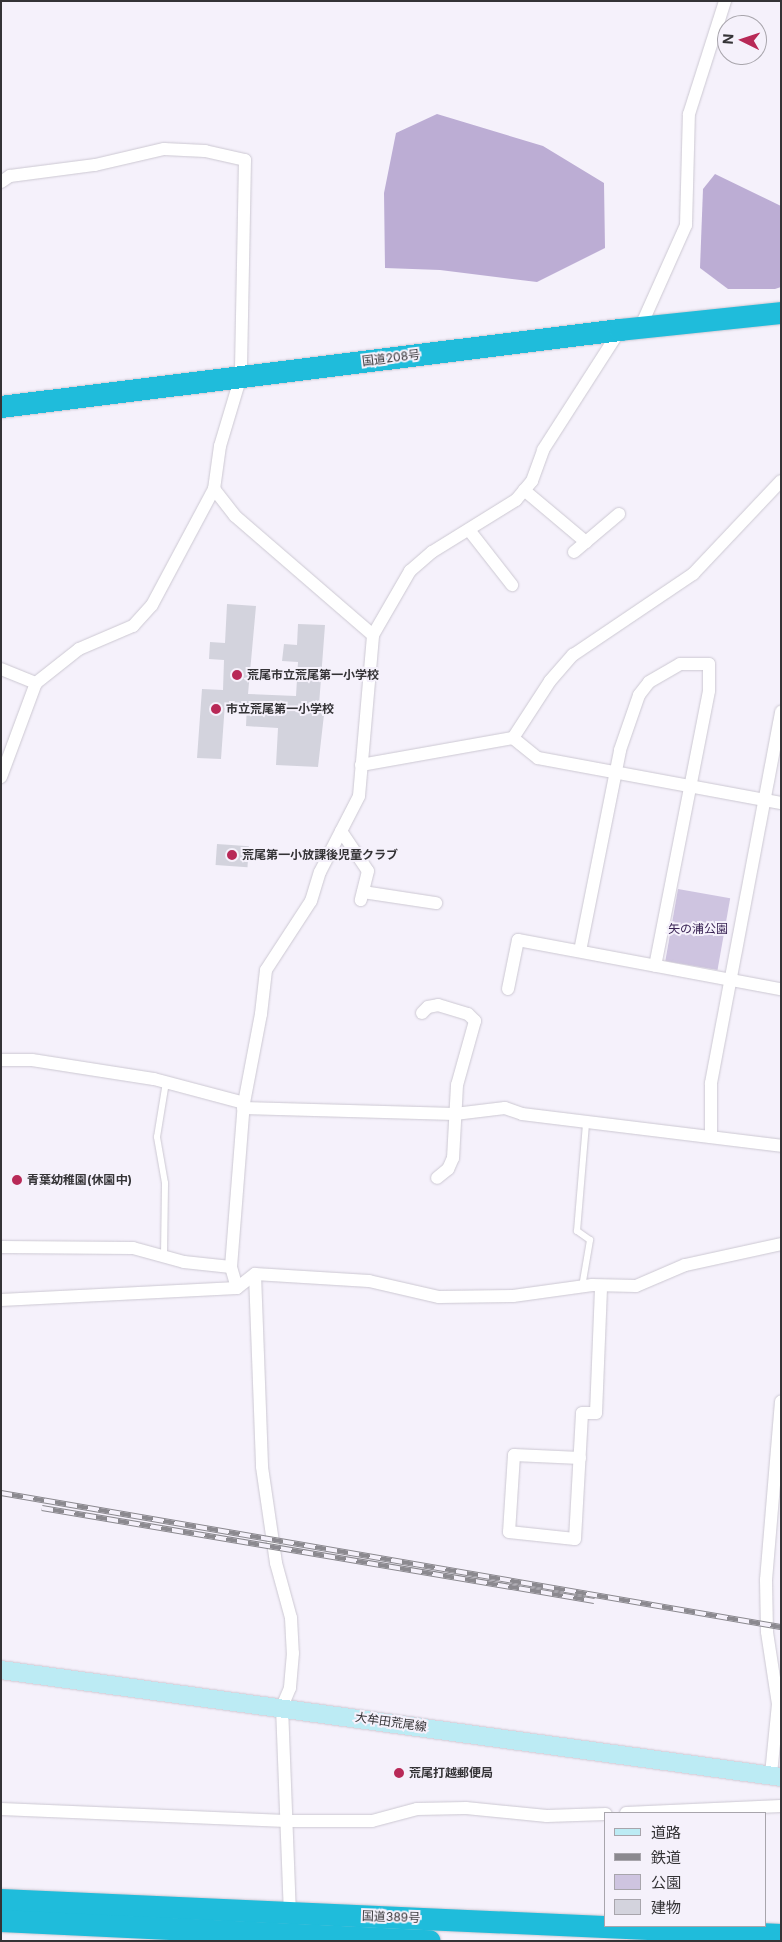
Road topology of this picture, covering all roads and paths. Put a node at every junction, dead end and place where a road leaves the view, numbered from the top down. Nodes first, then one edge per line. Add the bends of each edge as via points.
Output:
1 (725, 1) edge
2 (1, 182) edge
3 (781, 313) edge
4 (630, 329) junction
5 (241, 376) junction
6 (1, 407) edge
7 (780, 484) edge
8 (214, 490) junction
9 (524, 490) junction
10 (619, 514) dead end
11 (470, 530) junction
12 (586, 542) junction
13 (574, 552) dead end
14 (512, 585) dead end
15 (373, 635) junction
16 (1, 669) edge
17 (36, 683) junction
18 (781, 712) edge
19 (513, 738) junction
20 (362, 765) junction
21 (616, 771) junction
22 (1, 777) edge
23 (690, 785) junction
24 (764, 800) junction
25 (781, 802) edge
26 (341, 831) junction
27 (436, 903) dead end
28 (580, 951) junction
29 (655, 966) junction
30 (731, 980) junction
31 (508, 989) dead end
32 (781, 989) edge
33 (422, 1013) dead end
34 (1, 1060) edge
35 (166, 1082) junction
36 (244, 1105) junction
37 (455, 1114) junction
38 (586, 1123) junction
39 (711, 1137) junction
40 (781, 1146) edge
41 (437, 1178) dead end
42 (781, 1244) edge
43 (1, 1247) edge
44 (164, 1256) junction
45 (231, 1267) junction
46 (255, 1274) junction
47 (601, 1286) junction
48 (582, 1287) junction
49 (238, 1288) junction
50 (1, 1300) edge
51 (781, 1402) edge
52 (580, 1458) junction
53 (1, 1670) edge
54 (282, 1707) junction
55 (776, 1775) edge
56 (781, 1806) edge
57 (1, 1809) edge
58 (755, 1811) edge
59 (690, 1812) edge
60 (604, 1814) edge
61 (286, 1821) junction
62 (1, 1900) edge
63 (1, 1921) edge
64 (288, 1929) edge
65 (732, 1933) edge
66 (781, 1935) edge
67 (430, 1941) edge

1 - 4 street via 689,114 686,225
2 - 5 street via 10,176 95,165 164,149 205,151 245,160
3 - 4 highway, 国道208号
4 - 5 highway, 国道208号
4 - 9 street via 543,450 532,481
5 - 6 highway, 国道208号
5 - 8 street via 220,446
7 - 19 street via 693,574 573,656 550,681
8 - 15 street via 235,516
8 - 17 street via 152,605 133,626 78,649
9 - 11 street via 516,500
9 - 12 street
10 - 12 street
11 - 14 street
11 - 15 street via 432,552 410,571
12 - 13 street
15 - 20 street
16 - 17 street
17 - 22 street
18 - 24 street
19 - 20 street
19 - 21 street via 538,758
20 - 26 street via 359,796
21 - 23 street
21 - 23 street via 639,695 649,682 680,664 708,664 708,691
21 - 28 street
23 - 24 street
23 - 29 street
24 - 25 street
24 - 30 street
26 - 27 street via 368,871 362,896
26 - 36 street via 320,872 311,901 266,970
28 - 29 street
28 - 31 street via 518,940
29 - 30 street
30 - 32 street
30 - 39 street via 711,1084
33 - 37 street via 428,1007 438,1005 468,1014 475,1021 457,1085
34 - 35 street via 32,1060
35 - 36 street
35 - 44 lane via 157,1137 165,1183
36 - 37 street
36 - 45 street
37 - 38 street via 505,1108 522,1114
37 - 41 street via 454,1158 448,1169
38 - 39 street
38 - 48 lane via 577,1231 590,1240
39 - 40 street
42 - 47 street via 685,1265 636,1286
43 - 44 street via 100,1246 133,1248
44 - 45 street
45 - 49 street
46 - 48 street via 369,1281 439,1297 513,1296
46 - 49 street
46 - 54 street via 262,1467 276,1563 291,1618 290,1688
47 - 48 street
47 - 52 street via 596,1413 582,1413
49 - 50 street
51 - 55 street via 766,1580 767,1632 778,1704
52 - 52 street via 514,1456 509,1532 575,1539
53 - 54 main road, 大牟田荒尾線
54 - 55 main road, 大牟田荒尾線
54 - 61 street
56 - 58 street
57 - 61 street
58 - 59 street
60 - 61 street via 547,1816 466,1808 417,1809 372,1822
61 - 64 street
62 - 64 highway, 国道389号
63 - 64 highway, 国道389号
64 - 65 highway, 国道389号
64 - 67 highway, 国道389号
65 - 66 highway, 国道389号

